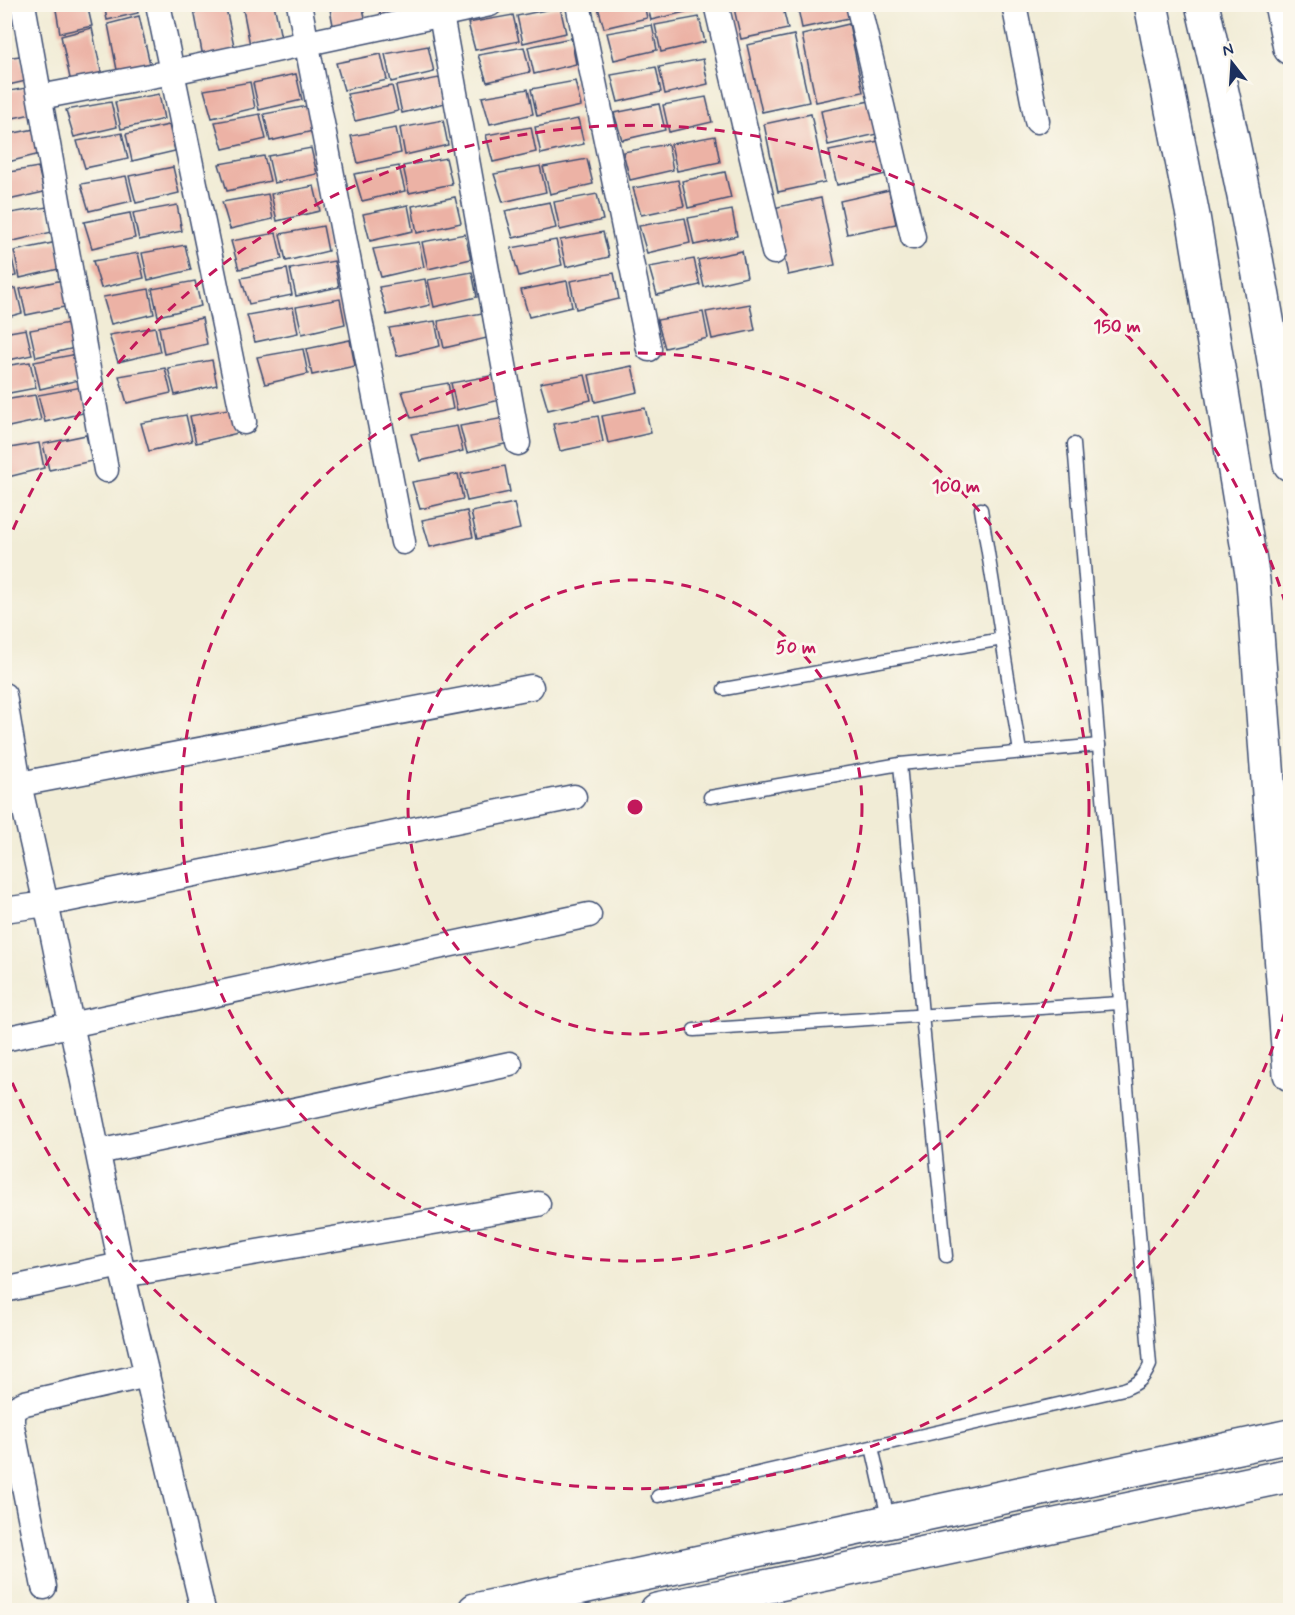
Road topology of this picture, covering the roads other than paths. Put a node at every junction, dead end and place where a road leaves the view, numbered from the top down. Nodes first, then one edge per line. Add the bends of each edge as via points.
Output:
1 (23, 4) edge
2 (158, 4) edge
3 (299, 4) edge
4 (490, 4) edge
5 (578, 4) edge
6 (716, 4) edge
7 (858, 4) edge
8 (1014, 4) edge
9 (1151, 4) edge
10 (1202, 4) edge
11 (1281, 4) edge
12 (440, 10) edge
13 (307, 44) junction
14 (1290, 48) edge
15 (172, 72) junction
16 (40, 97) junction
17 (1037, 121) dead end
18 (913, 237) dead end
19 (774, 252) dead end
20 (649, 349) dead end
21 (244, 422) dead end
22 (518, 443) dead end
23 (1074, 444) dead end
24 (1290, 464) edge
25 (106, 470) dead end
26 (981, 509) dead end
27 (403, 542) dead end
28 (1002, 639) junction
29 (531, 687) dead end
30 (724, 689) dead end
31 (4, 695) edge
32 (1099, 745) junction
33 (1020, 752) junction
34 (900, 764) junction
35 (12, 786) edge
36 (574, 797) dead end
37 (710, 797) dead end
38 (46, 904) junction
39 (4, 910) edge
40 (589, 915) dead end
41 (1120, 1003) junction
42 (922, 1016) junction
43 (71, 1023) junction
44 (694, 1030) dead end
45 (4, 1039) edge
46 (510, 1064) dead end
47 (1290, 1074) edge
48 (98, 1152) junction
49 (538, 1204) dead end
50 (946, 1256) dead end
51 (122, 1270) junction
52 (4, 1290) edge
53 (147, 1375) junction
54 (1290, 1436) edge
55 (872, 1447) junction
56 (1290, 1475) edge
57 (658, 1496) dead end
58 (889, 1521) junction
59 (44, 1587) dead end
60 (203, 1611) edge
61 (476, 1611) edge
62 (657, 1611) edge

1 - 16 street
2 - 15 street
3 - 13 street
4 - 12 street
5 - 20 street
6 - 19 street
7 - 18 street
8 - 17 street
9 - 47 main road via 1192,216 1253,580
10 - 24 main road via 1230,121 1275,360
11 - 14 main road
12 - 13 street
12 - 22 street
13 - 15 street
13 - 27 street
15 - 16 street
15 - 21 street
16 - 25 street
23 - 32 lane
26 - 28 lane
28 - 30 lane
28 - 33 lane
29 - 35 street
31 - 35 street
32 - 33 lane
32 - 41 lane
33 - 34 lane
34 - 37 lane
34 - 42 lane
35 - 38 street
36 - 38 street
38 - 39 street
38 - 43 street
40 - 43 street
41 - 42 lane
41 - 55 lane via 1150,1365 1145,1377 1124,1389
42 - 44 lane
42 - 50 lane
43 - 45 street
43 - 48 street
46 - 48 street
48 - 51 street
49 - 51 street
51 - 52 street
51 - 53 street
53 - 59 street via 25,1403 12,1413
53 - 60 street
54 - 58 main road
55 - 57 lane
55 - 58 lane
56 - 62 main road
58 - 61 main road

